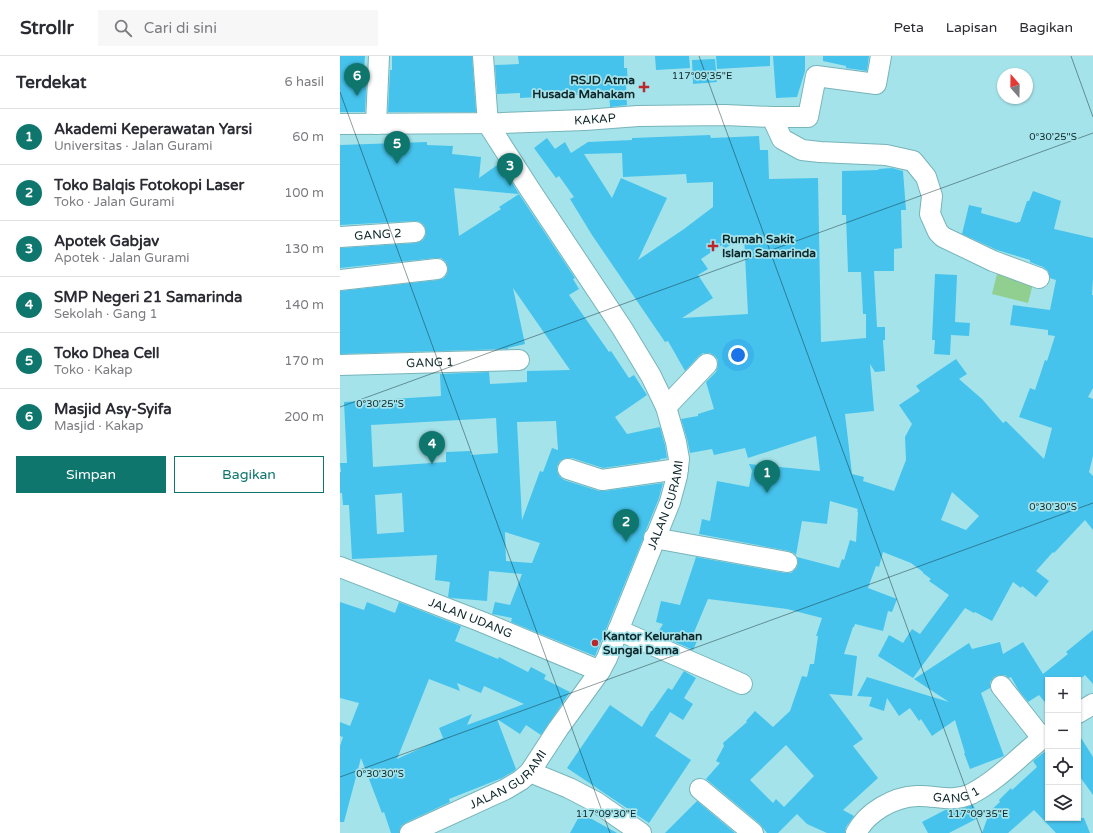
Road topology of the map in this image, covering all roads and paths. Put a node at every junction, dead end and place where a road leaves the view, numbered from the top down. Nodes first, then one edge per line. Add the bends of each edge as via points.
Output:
1 (380, 56) edge
2 (484, 56) edge
3 (881, 56) edge
4 (772, 117) junction
5 (340, 124) edge
6 (376, 124) junction
7 (488, 124) junction
8 (415, 232) dead end
9 (340, 237) edge
10 (437, 269) dead end
11 (1039, 278) dead end
12 (340, 280) edge
13 (519, 360) dead end
14 (707, 364) dead end
15 (340, 365) edge
16 (666, 407) junction
17 (568, 468) dead end
18 (678, 469) junction
19 (654, 538) junction
20 (787, 562) dead end
21 (340, 567) edge
22 (618, 630) junction
23 (600, 671) junction
24 (742, 684) dead end
25 (1001, 686) dead end
26 (1093, 704) edge
27 (1081, 711) edge
28 (1045, 736) edge
29 (530, 772) junction
30 (700, 789) dead end
31 (410, 833) edge
32 (641, 833) edge
33 (753, 833) edge
34 (856, 833) edge

1 - 6 street
2 - 7 street
3 - 4 street, KAKAP via 876,84 816,76 808,117
4 - 7 street, KAKAP via 638,116
4 - 11 street via 782,140 802,150 886,155 913,161 926,177 932,196 930,214 943,237 993,262
5 - 6 street, KAKAP
6 - 7 street, KAKAP
7 - 16 street, JALAN GURAMI via 634,348
8 - 9 street, GANG 2
10 - 12 street
13 - 15 street, GANG 1
14 - 16 street
16 - 18 street, JALAN GURAMI via 676,442
17 - 18 street via 602,480
18 - 19 street, JALAN GURAMI via 670,502
19 - 20 street
19 - 22 street, JALAN GURAMI
21 - 23 street, JALAN UDANG
22 - 23 street, JALAN GURAMI
22 - 24 street
23 - 29 street, JALAN GURAMI
25 - 28 street
26 - 27 street
28 - 34 street, GANG 1 via 971,794 947,799 917,796 903,798 871,814
29 - 31 street, JALAN GURAMI via 501,791
29 - 32 street via 596,802
30 - 33 street

